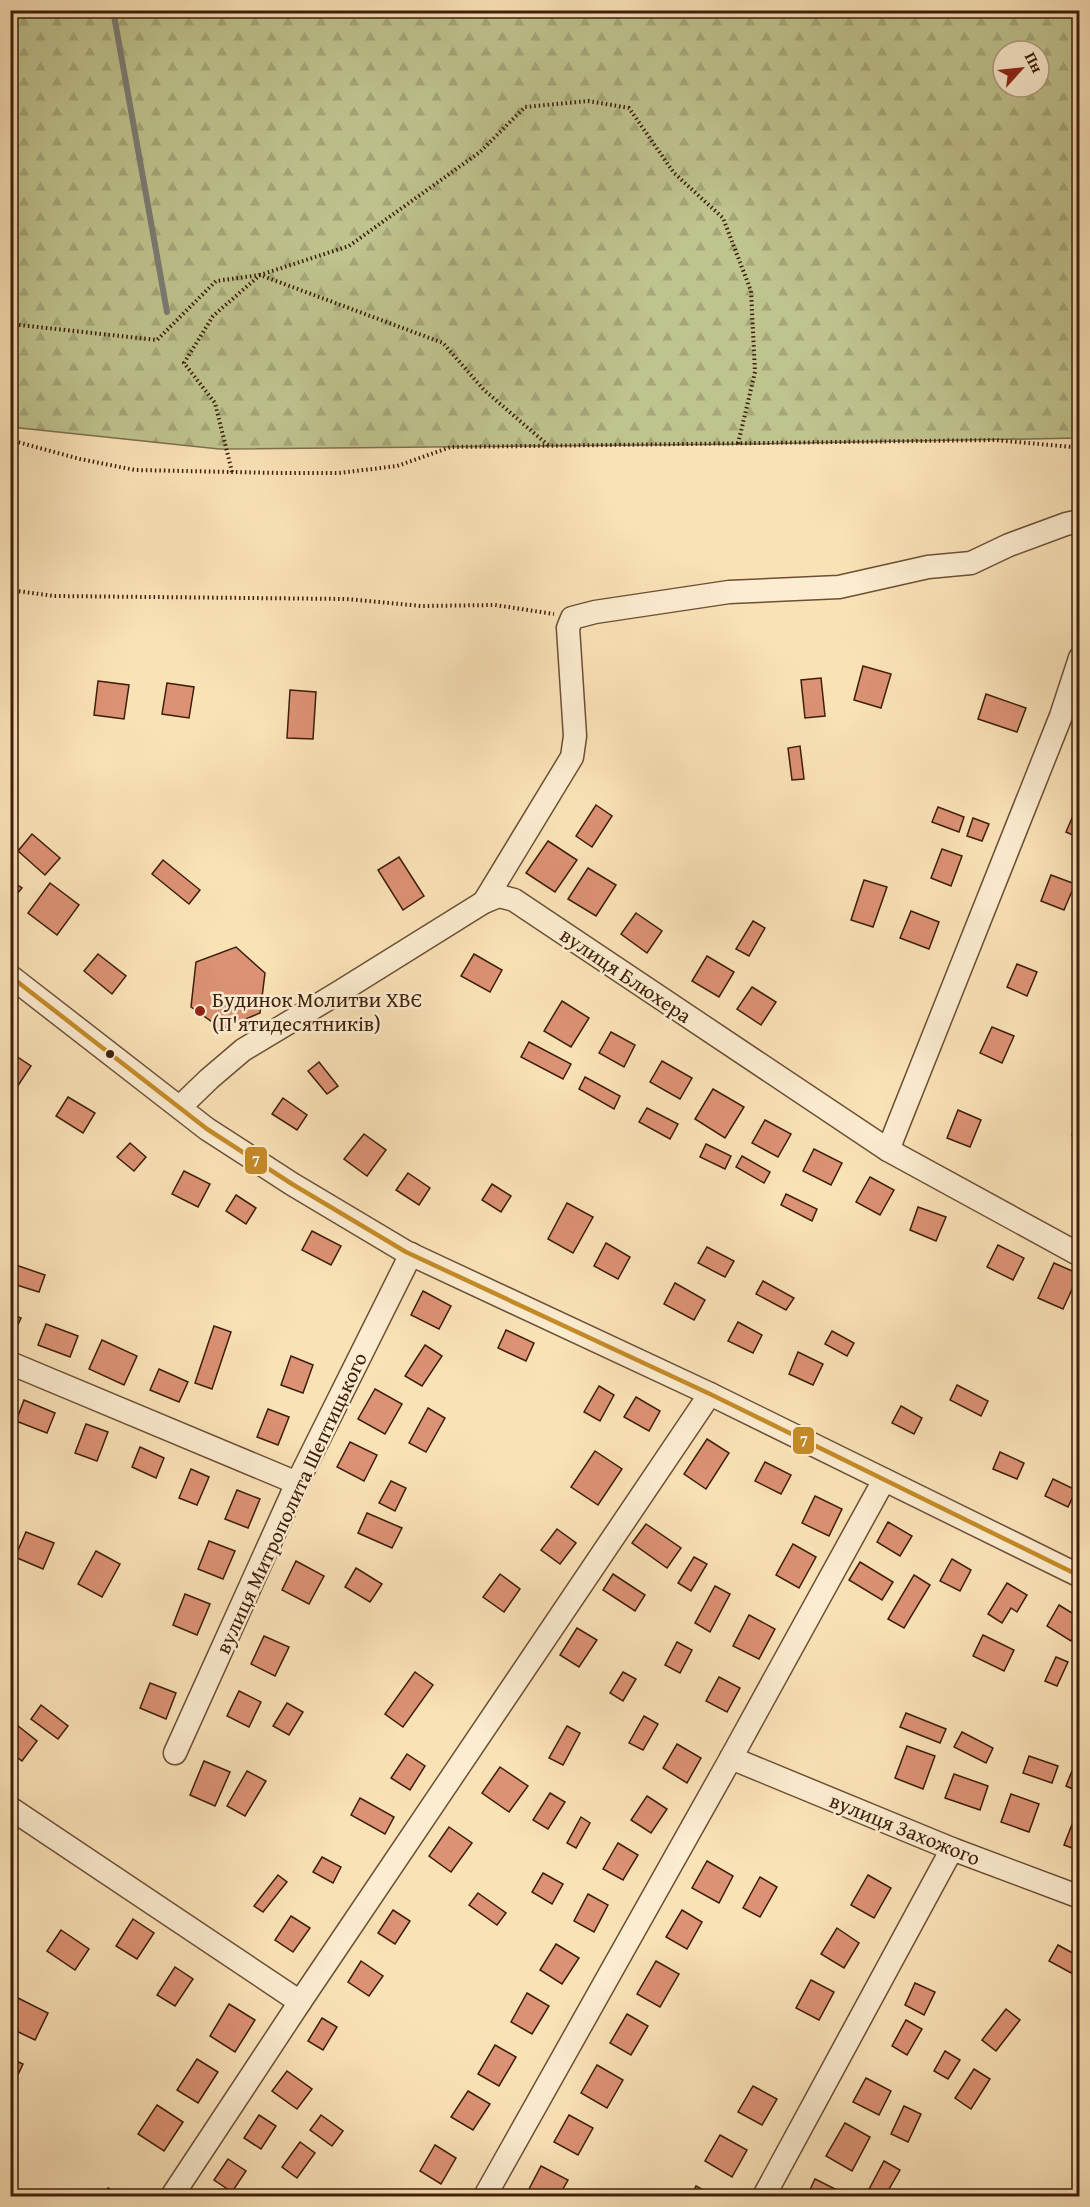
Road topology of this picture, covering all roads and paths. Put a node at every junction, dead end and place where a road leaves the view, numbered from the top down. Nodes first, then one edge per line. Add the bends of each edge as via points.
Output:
1 (261, 275) junction
2 (10, 324) edge
3 (10, 440) edge
4 (738, 444) junction
5 (549, 446) junction
6 (1080, 446) edge
7 (232, 472) junction
8 (1080, 521) edge
9 (10, 590) edge
10 (576, 617) junction
11 (1080, 658) edge
12 (484, 902) junction
13 (10, 976) edge
14 (180, 1107) junction
15 (888, 1150) junction
16 (411, 1254) junction
17 (1080, 1255) edge
18 (10, 1364) edge
19 (710, 1394) junction
20 (884, 1480) junction
21 (297, 1483) junction
22 (1080, 1576) edge
23 (176, 1753) dead end
24 (731, 1758) junction
25 (10, 1808) edge
26 (951, 1849) junction
27 (1080, 1897) edge
28 (300, 2002) junction
29 (172, 2196) edge
30 (485, 2196) edge
31 (764, 2196) edge

1 - 2 path via 216,281 157,340
1 - 4 path via 349,246 480,153 525,107 588,101 629,108 674,173 723,218 751,291 755,372
1 - 5 path via 443,343 484,390
1 - 7 path via 213,316 184,363 215,403
3 - 7 path via 135,470
4 - 5 path
4 - 6 path via 995,440
5 - 7 path via 451,447 397,466 339,473
8 - 10 street via 1009,545 971,563 928,567 839,588 729,592
9 - 10 path via 54,596 495,605
10 - 12 street via 568,628 575,736 572,757
11 - 15 street via 1057,726
12 - 14 street, вулиця Блюхера via 243,1050
12 - 15 street, вулиця Блюхера via 499,896 514,900
13 - 14 street
14 - 16 street via 292,1184
15 - 17 street, вулиця Блюхера
16 - 19 street
16 - 21 street, вулиця Митрополита Шептицького
18 - 21 street
19 - 20 street
19 - 28 street
20 - 22 street
20 - 24 street
21 - 23 street, вулиця Митрополита Шептицького
24 - 26 street, вулиця Захожого
24 - 30 street
25 - 28 street
26 - 27 street, вулиця Захожого
26 - 31 street
28 - 29 street

